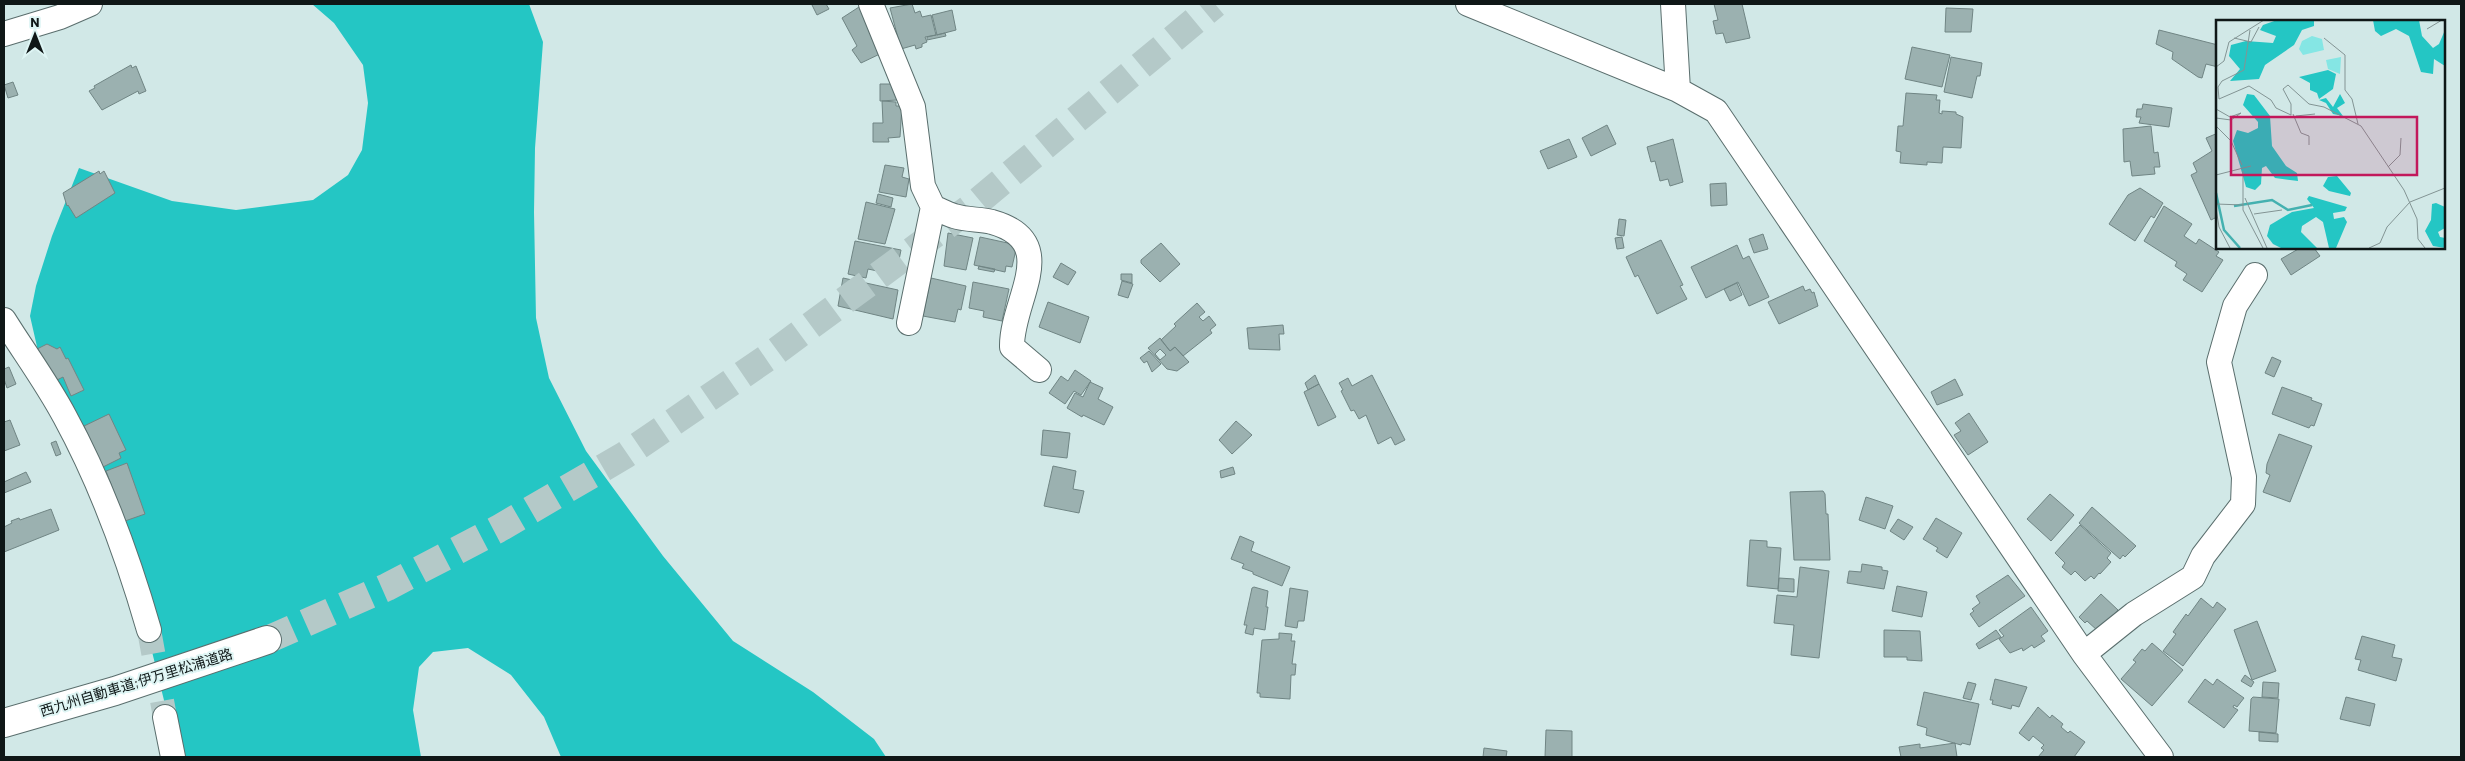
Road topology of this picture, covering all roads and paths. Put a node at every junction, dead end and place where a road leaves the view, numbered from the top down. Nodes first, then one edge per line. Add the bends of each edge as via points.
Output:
1 (90, 4) edge
2 (871, 4) edge
3 (1468, 4) edge
4 (1673, 4) edge
5 (4, 34) edge
6 (1678, 90) junction
7 (933, 207) junction
8 (2255, 274) dead end
9 (4, 320) edge
10 (909, 323) dead end
11 (1038, 370) dead end
12 (149, 630) tunnel mouth
13 (2084, 654) junction
14 (4, 709) edge
15 (165, 717) tunnel mouth
16 (4, 722) edge
17 (172, 757) edge
18 (2161, 757) edge

1 - 5 street
2 - 7 street via 912,107 923,186
3 - 6 street
4 - 6 street
6 - 13 street via 1716,111
7 - 10 street
7 - 11 street via 954,216 993,222 1018,233 1029,251 1031,266 1011,331 1012,346
8 - 13 street via 2235,306 2219,362 2244,477 2243,504 2203,556 2193,577 2134,614
9 - 12 street via 65,416 91,469 121,544
13 - 18 street
14 - 16 highway, 西九州自動車道;伊万里松浦道路 via 263,632 115,691
15 - 17 street

